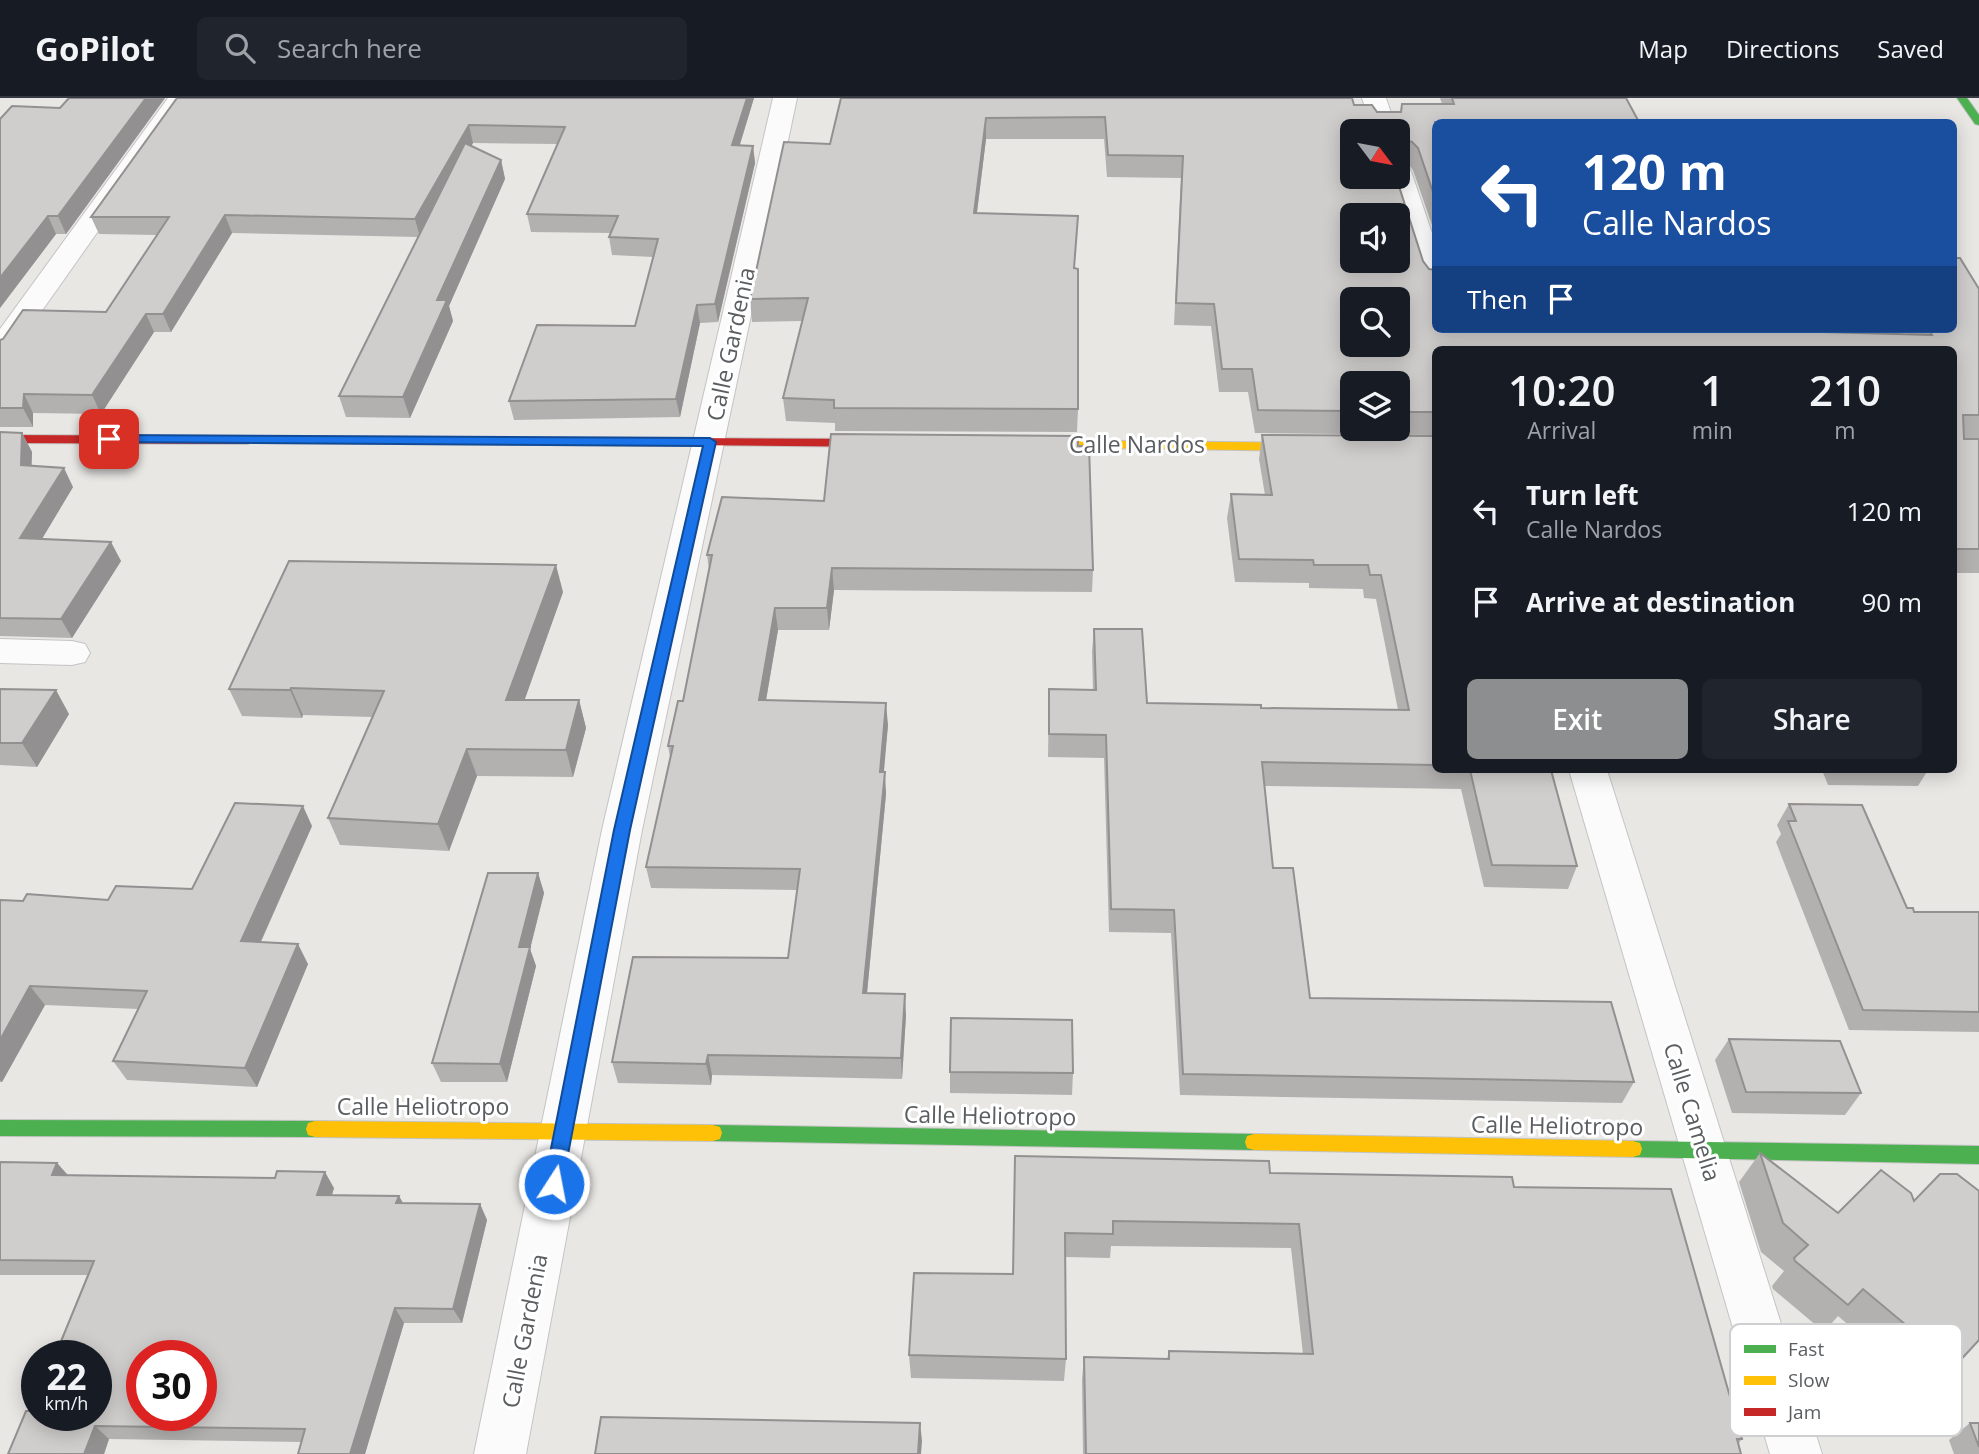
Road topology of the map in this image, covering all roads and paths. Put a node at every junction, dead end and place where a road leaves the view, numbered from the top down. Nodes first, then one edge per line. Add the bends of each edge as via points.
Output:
1 (180, 98) edge
2 (785, 98) edge
3 (1374, 98) edge
4 (1962, 98) edge
5 (1381, 119) edge
6 (1979, 122) edge
7 (1404, 189) edge
8 (1432, 274) edge
9 (0, 350) edge
10 (0, 439) edge
11 (710, 442) junction
12 (905, 444) edge
13 (1017, 444) edge
14 (1337, 447) edge
15 (0, 651) edge
16 (72, 653) dead end
17 (1589, 773) edge
18 (0, 1128) edge
19 (565, 1130) junction
20 (1705, 1152) junction
21 (1979, 1155) edge
22 (1757, 1324) edge
23 (1791, 1436) edge
24 (500, 1454) edge
25 (1796, 1454) edge

1 - 9 street
2 - 11 street, Calle Gardenia
3 - 5 street
4 - 6 street
7 - 8 street
10 - 11 street
11 - 12 street
11 - 19 street, Calle Gardenia via 622,830
13 - 14 street, Calle Nardos
15 - 16 street
17 - 20 street, Calle Camelia
18 - 19 street, Calle Heliotropo
19 - 20 street, Calle Heliotropo
19 - 24 street, Calle Gardenia
20 - 21 street, Calle Heliotropo
20 - 22 street, Calle Camelia
23 - 25 street, Calle Camelia

